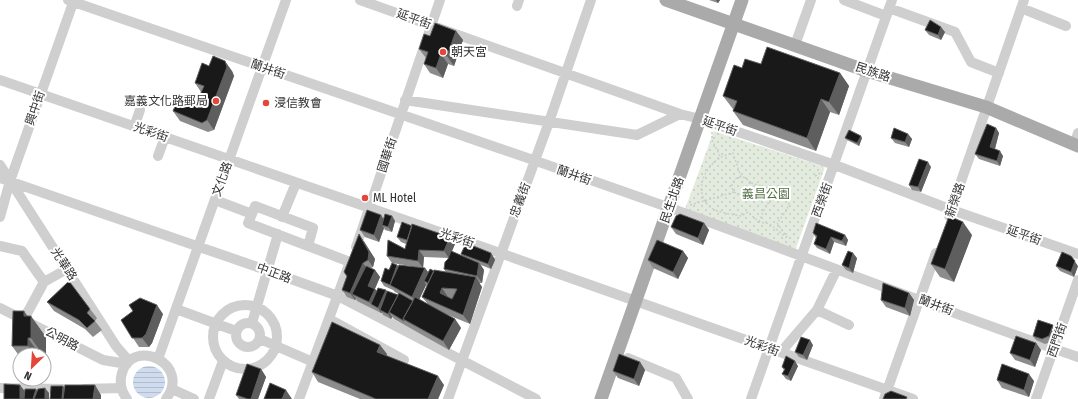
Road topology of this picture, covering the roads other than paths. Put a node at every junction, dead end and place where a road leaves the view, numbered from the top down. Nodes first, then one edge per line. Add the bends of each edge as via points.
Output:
1 (286, 0) edge
2 (360, 0) edge
3 (440, 0) edge
4 (591, 0) edge
5 (666, 0) edge
6 (742, 0) edge
7 (812, 0) edge
8 (844, 0) edge
9 (72, 1) edge
10 (1022, 4) edge
11 (889, 8) edge
12 (734, 23) junction
13 (431, 26) junction
14 (1066, 26) dead end
15 (794, 45) junction
16 (262, 67) junction
17 (867, 71) junction
18 (566, 72) junction
19 (999, 73) junction
20 (0, 80) edge
21 (40, 94) junction
22 (405, 100) junction
23 (986, 107) junction
24 (140, 110) dead end
25 (400, 114) junction
26 (680, 114) junction
27 (700, 119) junction
28 (549, 122) junction
29 (134, 127) junction
30 (165, 137) junction
31 (1077, 141) edge
32 (158, 156) dead end
33 (229, 160) junction
34 (534, 161) junction
35 (0, 165) edge
36 (835, 165) junction
37 (0, 178) edge
38 (10, 181) junction
39 (296, 183) junction
40 (215, 200) junction
41 (2, 206) edge
42 (670, 208) junction
43 (370, 209) junction
44 (952, 210) junction
45 (272, 213) junction
46 (252, 214) junction
47 (0, 217) edge
48 (282, 217) junction
49 (292, 221) junction
50 (946, 224) edge
51 (266, 230) junction
52 (282, 236) junction
53 (0, 246) edge
54 (308, 246) junction
55 (198, 247) junction
56 (938, 247) edge
57 (500, 253) junction
58 (1078, 254) edge
59 (801, 256) junction
60 (350, 262) junction
61 (67, 269) junction
62 (266, 270) junction
63 (836, 271) junction
64 (1078, 280) edge
65 (44, 282) junction
66 (338, 296) junction
67 (919, 299) junction
68 (636, 301) junction
69 (256, 307) junction
70 (0, 308) edge
71 (176, 309) junction
72 (817, 310) junction
73 (24, 319) junction
74 (329, 319) junction
75 (216, 323) junction
76 (252, 323) junction
77 (849, 325) dead end
78 (236, 331) junction
79 (260, 339) junction
80 (277, 347) junction
81 (769, 348) junction
82 (1054, 349) junction
83 (781, 352) junction
84 (617, 354) junction
85 (1078, 357) edge
86 (158, 359) junction
87 (404, 360) dead end
88 (461, 360) junction
89 (223, 361) junction
90 (128, 363) junction
91 (311, 366) junction
92 (321, 375) edge
93 (0, 388) edge
94 (121, 388) junction
95 (172, 389) junction
96 (886, 395) edge
97 (127, 399) edge
98 (166, 399) edge
99 (194, 399) edge
100 (210, 399) edge
101 (299, 399) edge
102 (448, 399) edge
103 (536, 399) edge
104 (602, 399) edge
105 (688, 399) edge
106 (751, 399) edge
107 (913, 399) edge
108 (1036, 399) edge

1 - 16 street, 文化路
2 - 13 street, 延平街
3 - 13 street, 國華街
4 - 18 street, 忠義街
5 - 12 main road, 民族路
6 - 12 main road, 民生北路
7 - 15 street
8 - 11 street
9 - 16 street, 蘭井街
9 - 21 street, 興中街
10 - 14 street
10 - 19 street, 新榮路
11 - 17 street, 西榮街
11 - 19 street via 955,32 971,62
12 - 15 main road, 民族路
12 - 27 main road, 民生北路
13 - 18 street, 延平街
13 - 22 street, 國華街
15 - 17 main road, 民族路
16 - 25 street, 蘭井街
16 - 33 street, 文化路
17 - 23 main road, 民族路
17 - 36 street, 西榮街
18 - 26 street, 延平街
18 - 28 street, 忠義街
19 - 23 street, 新榮路
20 - 21 street, 光彩街
21 - 29 street, 光彩街
21 - 38 street, 興中街
22 - 25 street, 國華街
22 - 28 street
23 - 31 main road, 民族路
23 - 44 street, 新榮路
24 - 29 street
25 - 34 street, 蘭井街
25 - 43 street, 國華街
26 - 27 street, 延平街
26 - 28 street via 637,134
27 - 36 street, 延平街
27 - 42 main road, 民生北路
28 - 34 street, 忠義街
29 - 30 street, 光彩街
30 - 32 street
30 - 33 street, 光彩街
33 - 39 street, 光彩街
33 - 40 street, 文化路
34 - 42 street, 蘭井街
34 - 57 street, 忠義街
35 - 38 street, 光華路
36 - 44 street, 延平街
36 - 59 street, 西榮街
37 - 38 street, 中正路
38 - 41 street, 興中街
38 - 55 street, 中正路
38 - 61 street, 光華路
39 - 43 street, 光彩街
39 - 48 street
40 - 46 street
40 - 55 street, 文化路
41 - 47 street, 興中街
42 - 59 street, 蘭井街
42 - 68 main road, 民生北路
43 - 57 street, 光彩街
43 - 60 street, 國華街
44 - 50 street, 新榮路
44 - 58 street, 延平街
45 - 46 street via 256,206
45 - 48 street
45 - 51 street
46 - 51 street via 248,223
48 - 49 street
49 - 52 street
49 - 54 street via 313,228
51 - 52 street
52 - 54 street
52 - 62 street
53 - 65 street via 22,251
54 - 60 street
55 - 62 street, 中正路
55 - 71 street, 文化路
56 - 67 street
57 - 68 street, 光彩街
57 - 88 street, 忠義街
59 - 63 street, 蘭井街
59 - 81 street, 西榮街
60 - 66 street, 國華街
61 - 65 street
61 - 90 street, 光華路
62 - 66 street, 中正路
62 - 69 street
63 - 67 street, 蘭井街
63 - 72 street
64 - 82 street, 西門街
65 - 73 street
66 - 74 street, 國華街
66 - 88 street, 中正路
67 - 82 street, 蘭井街
67 - 96 street
68 - 81 street, 光彩街
68 - 84 main road, 民生北路
69 - 75 street via 241,305 230,308
69 - 76 street
69 - 80 street via 270,316 276,325
70 - 73 street, 公明路
71 - 75 street
71 - 86 street, 文化路
72 - 77 street
72 - 83 street
73 - 90 street, 公明路 via 103,360
74 - 87 street
74 - 91 street, 國華街
75 - 78 street
75 - 89 street via 213,343
76 - 78 street via 241,325
76 - 79 street via 258,328
78 - 79 street via 237,342 244,347 255,345
79 - 80 street
80 - 89 street via 266,362 249,370 239,369
80 - 91 street
81 - 83 street, 光彩街
81 - 106 street, 西榮街
82 - 85 street, 蘭井街
82 - 108 street, 西門街
83 - 96 street, 光彩街
84 - 104 main road, 民生北路
84 - 105 street via 676,378
86 - 90 street via 142,356
86 - 95 street via 171,373
88 - 102 street, 忠義街
88 - 103 street, 中正路
89 - 100 street
90 - 94 street via 120,379
91 - 92 street
91 - 101 street, 國華街
93 - 94 street
94 - 97 street
95 - 98 street
95 - 99 street
96 - 107 street, 光彩街

